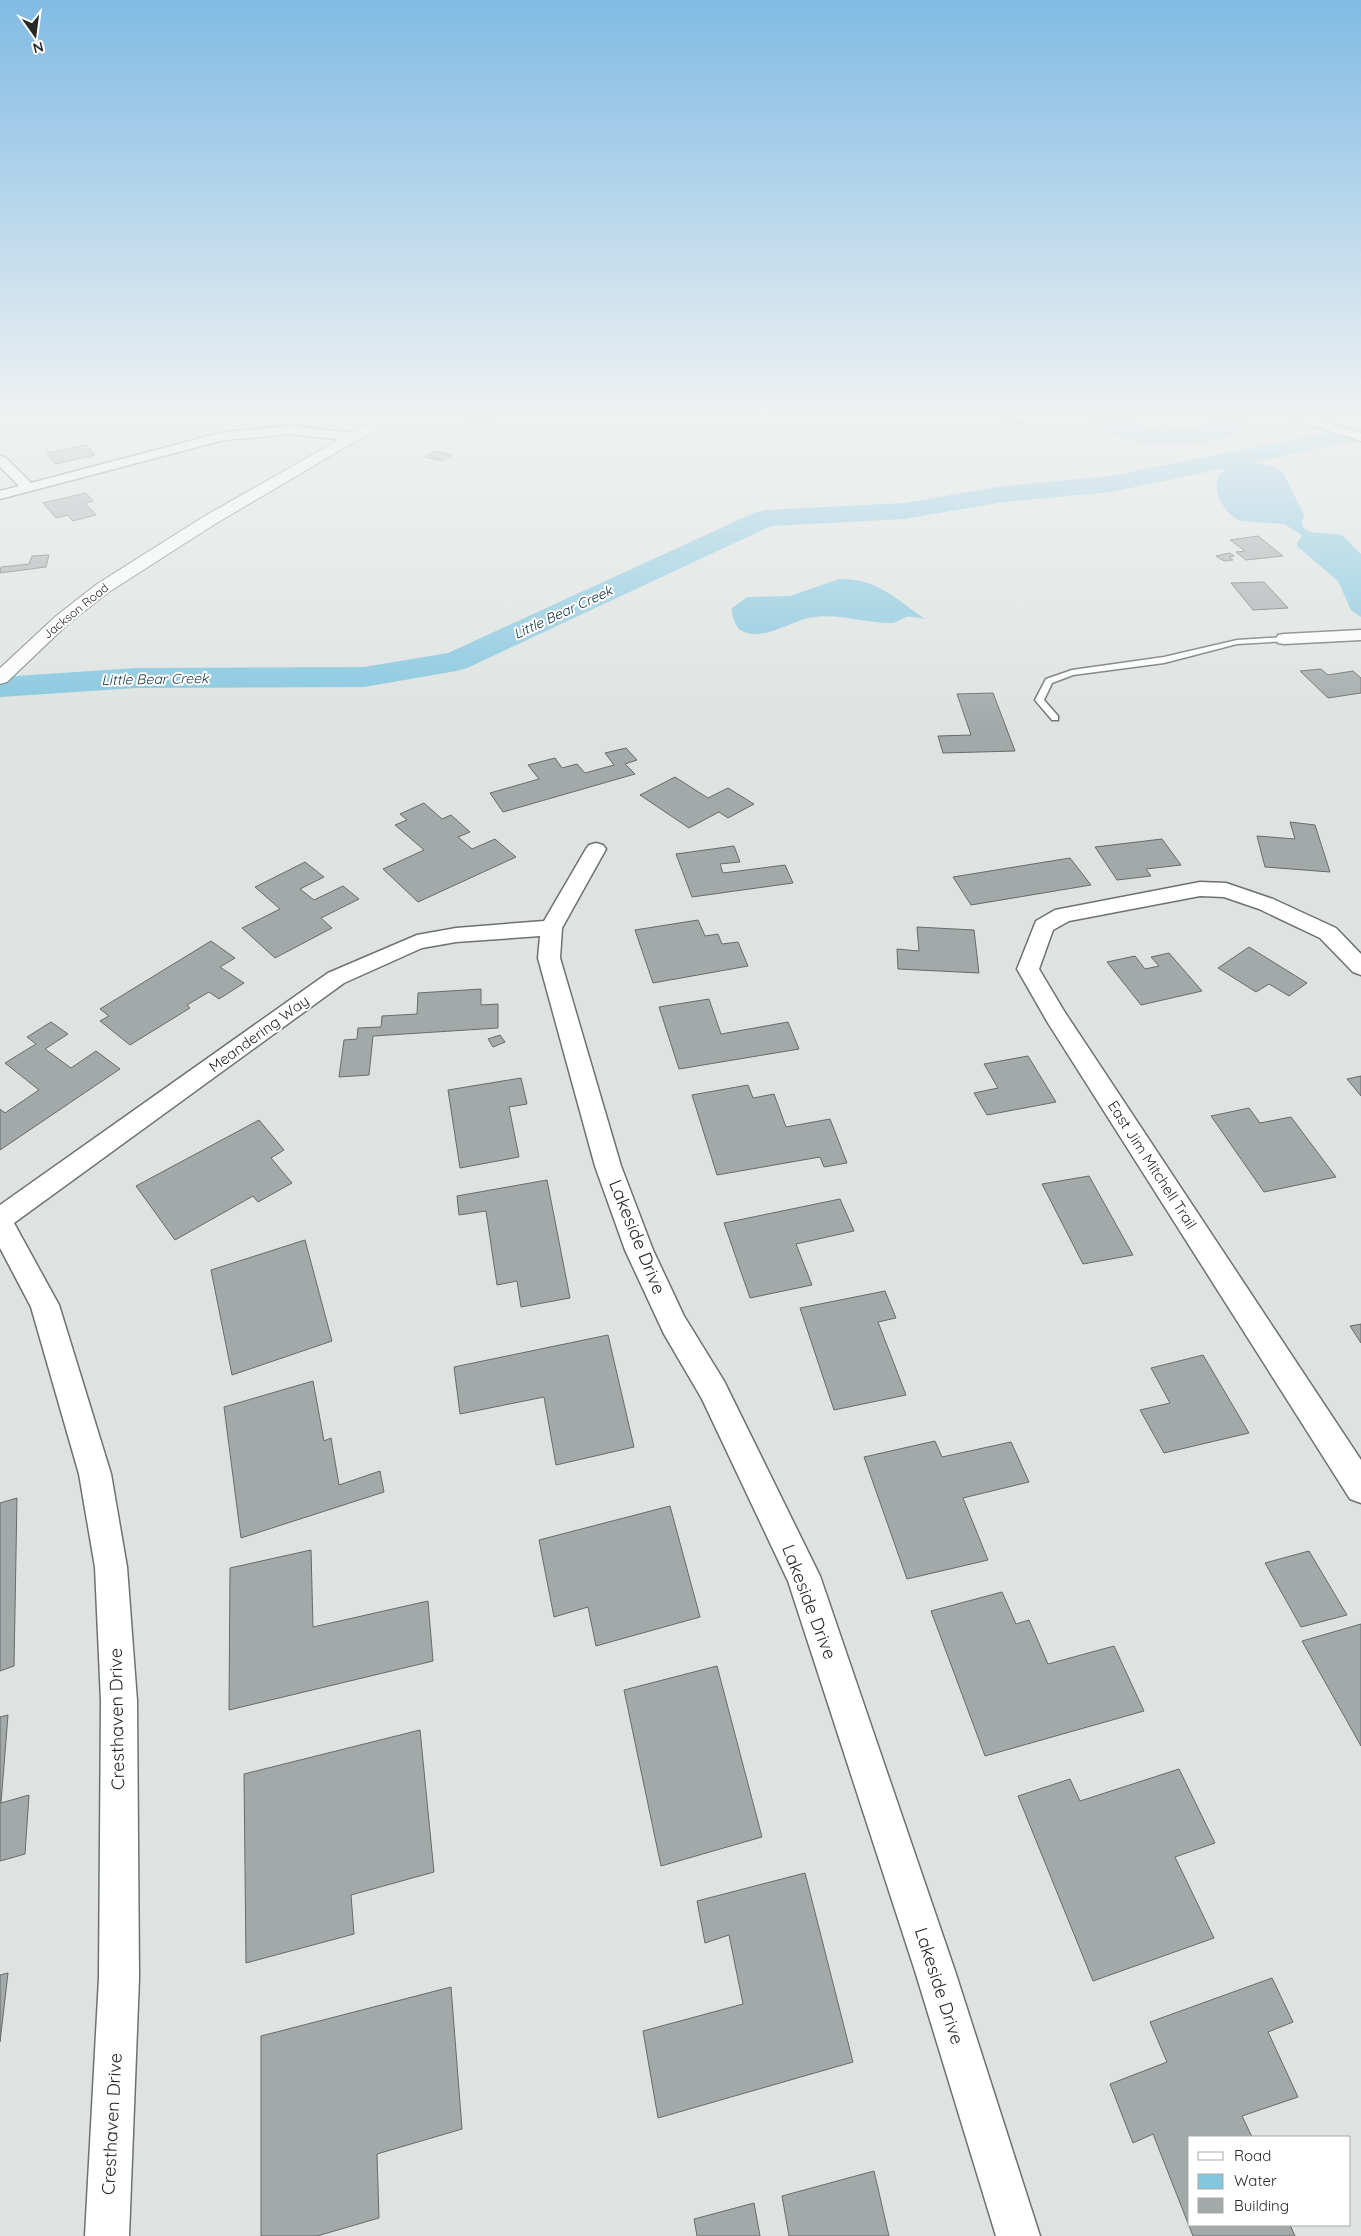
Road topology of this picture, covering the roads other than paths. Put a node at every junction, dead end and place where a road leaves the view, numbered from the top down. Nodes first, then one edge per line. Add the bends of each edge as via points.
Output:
1 (212, 520) edge
2 (1361, 635) edge
3 (1284, 639) joint
4 (0, 678) edge
5 (1056, 718) dead end
6 (596, 849) dead end
7 (551, 928) junction
8 (1361, 967) edge
9 (0, 1221) edge
10 (1361, 1488) edge
11 (106, 2236) edge
12 (1018, 2236) edge

1 - 4 main road, Jackson Road via 101,588
2 - 3 street
3 - 5 lane via 1237,642 1164,660 1064,675 1049,681 1039,700
6 - 7 street
7 - 9 street, Meandering Way via 456,935 417,942 336,978
7 - 12 street, Lakeside Drive via 549,958 608,1166 639,1250 674,1325 713,1390 802,1576 935,1971
8 - 10 street, East Jim Mitchell Trail via 1328,933 1248,897 1226,890 1200,889 1063,915 1044,926 1028,969
9 - 11 street, Cresthaven Drive via 45,1305 95,1474 111,1567 119,1701 119,1978

